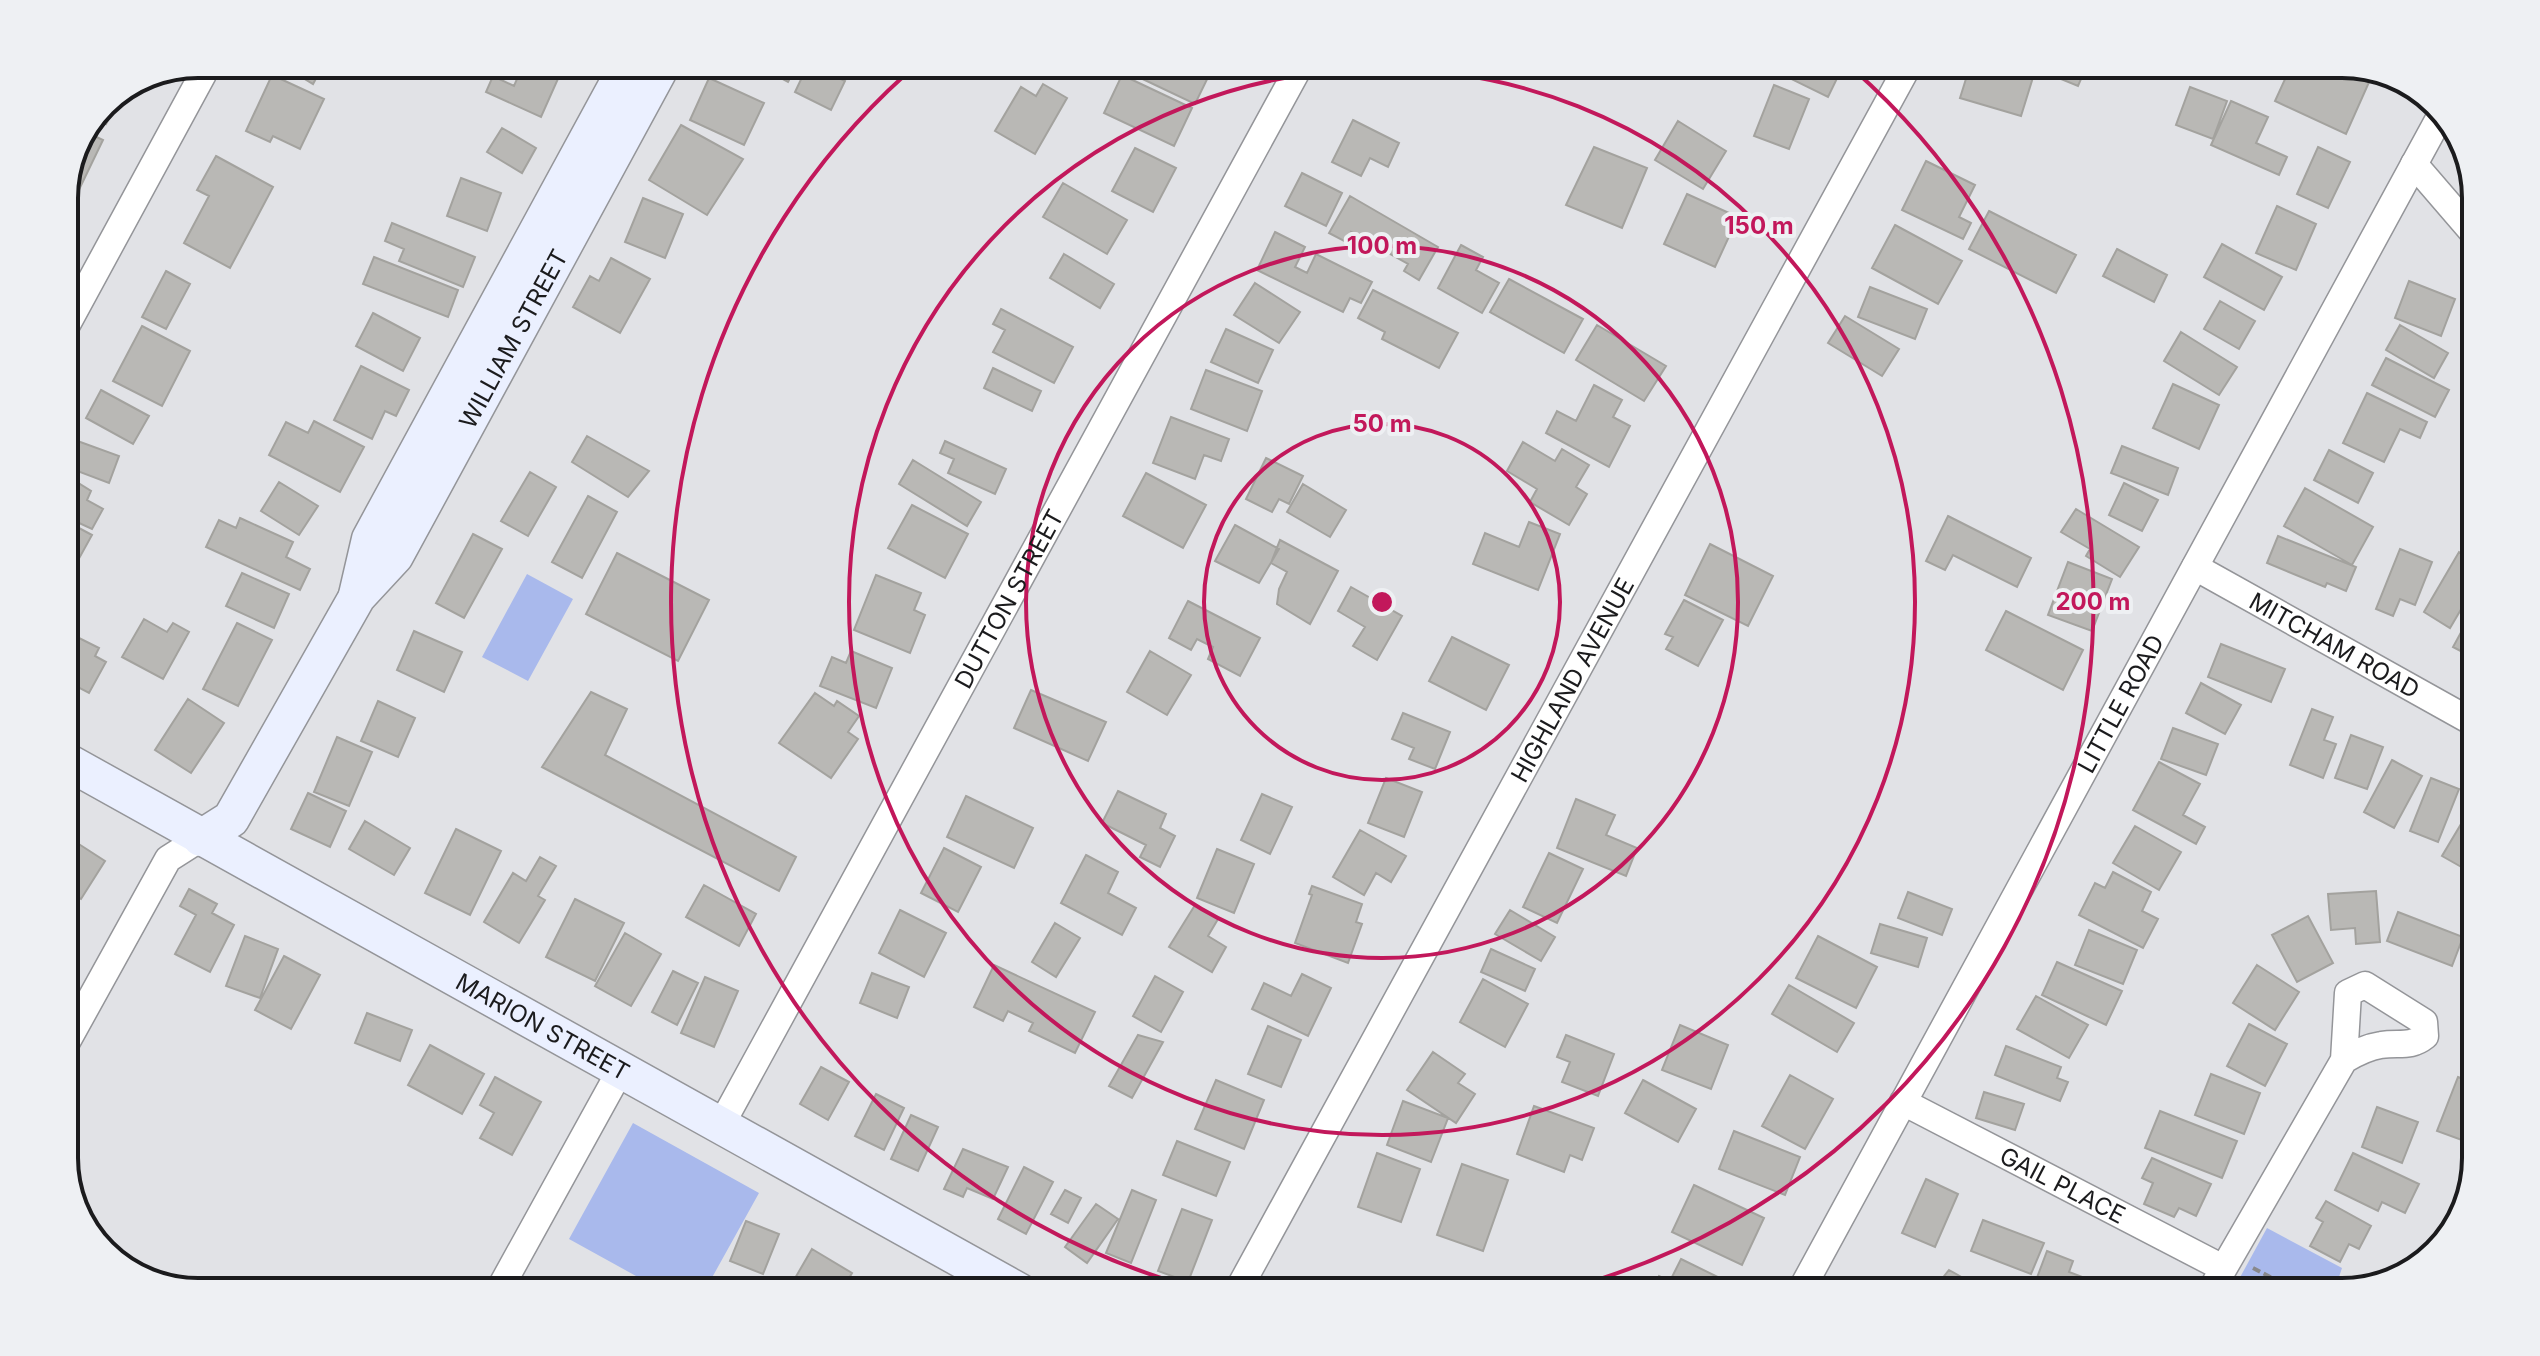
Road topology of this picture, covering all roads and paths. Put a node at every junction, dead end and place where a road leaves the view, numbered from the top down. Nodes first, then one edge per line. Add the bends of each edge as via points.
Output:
1 (201, 78) edge
2 (621, 78) edge
3 (655, 78) edge
4 (1293, 78) edge
5 (1901, 78) edge
6 (2436, 124) edge
7 (2414, 164) junction
8 (2462, 220) edge
9 (78, 304) edge
10 (2195, 567) junction
11 (357, 597) junction
12 (2462, 716) edge
13 (78, 768) edge
14 (201, 838) junction
15 (78, 1022) edge
16 (2344, 1060) dead end
17 (620, 1071) junction
18 (1903, 1102) junction
19 (720, 1127) junction
20 (2226, 1262) junction
21 (506, 1278) edge
22 (995, 1278) edge
23 (1245, 1278) edge
24 (1808, 1278) edge
25 (2217, 1278) edge
26 (2265, 1278) edge

1 - 9 street
2 - 11 street, WILLIAM STREET via 370,539
3 - 11 street, WILLIAM STREET via 395,556
4 - 19 street, DUTTON STREET
5 - 23 street, HIGHLAND AVENUE
6 - 7 street, LITTLE ROAD
7 - 8 street
7 - 10 street, LITTLE ROAD
10 - 12 street, MITCHAM ROAD
10 - 18 street, LITTLE ROAD
11 - 14 street, WILLIAM STREET via 231,819
13 - 14 street, MARION STREET
14 - 15 street via 168,859
14 - 17 street, MARION STREET
16 - 20 street
17 - 19 street, MARION STREET
17 - 21 street
18 - 20 street, GAIL PLACE
18 - 24 street, LITTLE ROAD
19 - 22 street, MARION STREET
20 - 25 street
20 - 26 path

